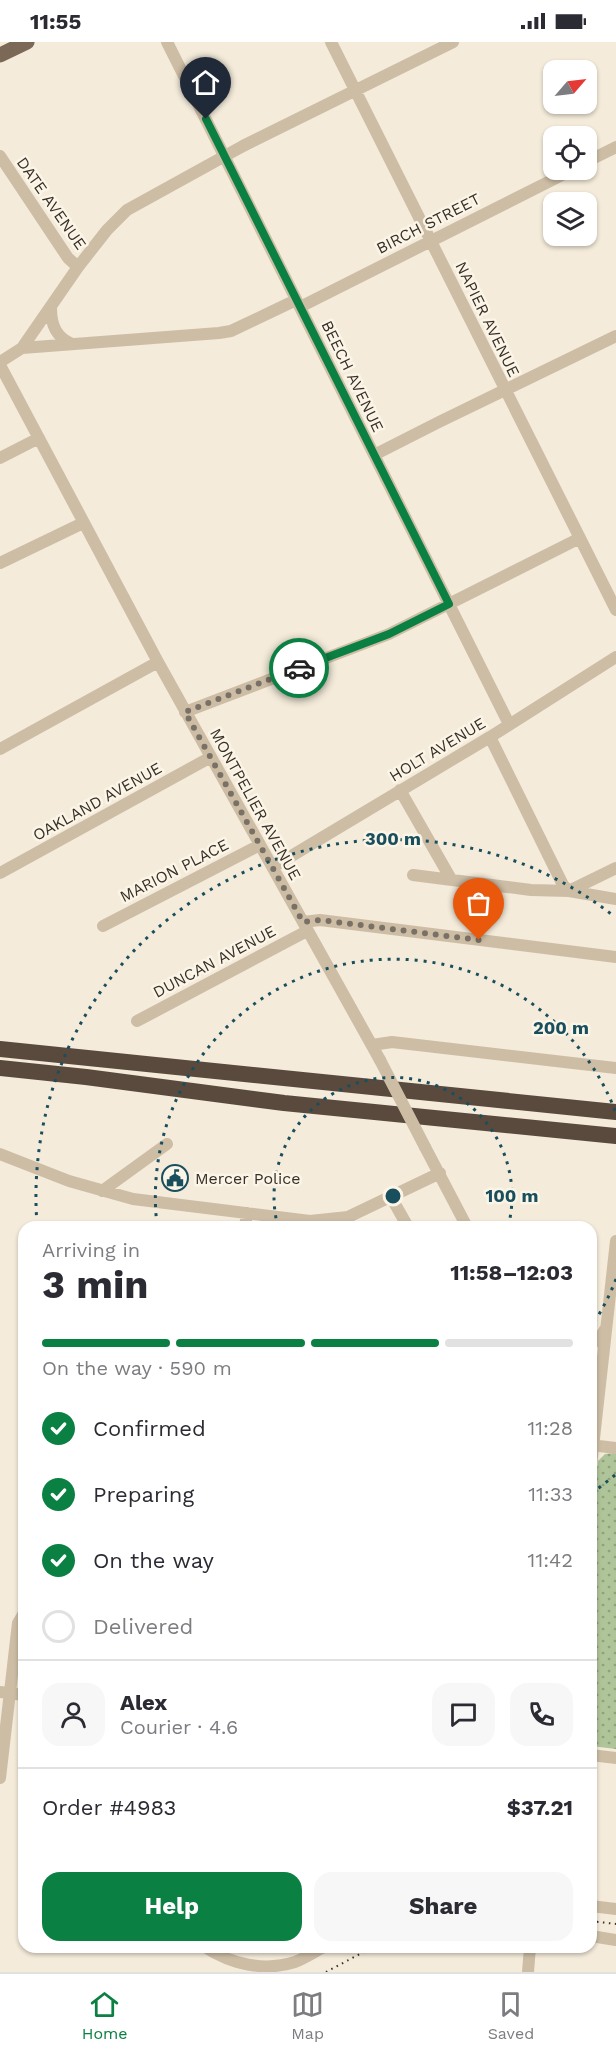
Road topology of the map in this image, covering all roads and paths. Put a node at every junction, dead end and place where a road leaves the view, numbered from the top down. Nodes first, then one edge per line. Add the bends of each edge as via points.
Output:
1 (27, 42) edge
2 (167, 42) edge
3 (332, 42) edge
4 (453, 42) edge
5 (0, 55) edge
6 (356, 91) junction
7 (616, 147) edge
8 (0, 156) edge
9 (597, 156) edge
10 (224, 157) junction
11 (552, 180) edge
12 (431, 240) junction
13 (78, 267) junction
14 (298, 303) junction
15 (51, 308) junction
16 (616, 336) edge
17 (72, 344) junction
18 (22, 348) junction
19 (0, 363) edge
20 (506, 391) junction
21 (39, 438) junction
22 (374, 455) junction
23 (0, 458) edge
24 (83, 523) junction
25 (580, 538) junction
26 (0, 563) edge
27 (449, 604) junction
28 (616, 610) edge
29 (616, 657) edge
30 (158, 662) junction
31 (185, 712) junction
32 (509, 724) junction
33 (490, 737) junction
34 (0, 749) edge
35 (211, 757) junction
36 (400, 790) junction
37 (260, 844) junction
38 (273, 867) junction
39 (616, 868) edge
40 (0, 873) edge
41 (413, 875) dead end
42 (451, 879) junction
43 (570, 891) junction
44 (616, 899) edge
45 (103, 926) dead end
46 (305, 927) junction
47 (616, 957) edge
48 (137, 1021) dead end
49 (372, 1045) junction
50 (0, 1049) edge
51 (0, 1068) edge
52 (616, 1068) edge
53 (616, 1112) edge
54 (616, 1136) edge
55 (167, 1144) dead end
56 (0, 1154) edge
57 (440, 1173) junction
58 (102, 1191) junction
59 (392, 1197) junction
60 (247, 1213) junction
61 (246, 1221) edge
62 (405, 1221) edge
63 (465, 1221) edge
64 (616, 1241) edge
65 (611, 1327) edge
66 (597, 1340) edge
67 (597, 1404) edge
68 (597, 1446) edge
69 (616, 1448) edge
70 (18, 1623) edge
71 (5, 1693) edge
72 (597, 1754) edge
73 (614, 1758) edge
74 (0, 1778) edge
75 (597, 1907) edge
76 (616, 1909) edge
77 (597, 1937) edge
78 (616, 1940) edge
79 (216, 1953) edge
80 (313, 1953) edge
81 (530, 1953) edge
82 (528, 1972) edge

1 - 5 main road
2 - 10 street, BEECH AVENUE
3 - 6 street, NAPIER AVENUE
4 - 6 street
6 - 10 street
6 - 12 street, NAPIER AVENUE
7 - 9 street
8 - 13 street, DATE AVENUE via 68,258
10 - 13 street via 127,210
10 - 14 street, BEECH AVENUE
11 - 12 street, BIRCH STREET
12 - 14 street, BIRCH STREET
12 - 20 street, NAPIER AVENUE
13 - 15 street
14 - 17 street, BIRCH STREET via 231,331
14 - 22 street, BEECH AVENUE
15 - 17 street via 59,336
15 - 18 street
16 - 20 street
17 - 18 street, BIRCH STREET
18 - 19 street
19 - 21 street, MONTPELIER AVENUE
20 - 22 street
20 - 25 street, NAPIER AVENUE
21 - 23 street
21 - 24 street, MONTPELIER AVENUE
22 - 27 street, BEECH AVENUE
24 - 26 street
24 - 30 street, MONTPELIER AVENUE
25 - 27 street
25 - 28 street, NAPIER AVENUE
27 - 31 street via 389,634
27 - 32 street, BEECH AVENUE
29 - 32 street, HOLT AVENUE
30 - 31 street, MONTPELIER AVENUE
30 - 34 street
31 - 35 street, MONTPELIER AVENUE
32 - 33 street, HOLT AVENUE
33 - 36 street, HOLT AVENUE
33 - 43 street via 563,885
35 - 37 street, MONTPELIER AVENUE
35 - 40 street, OAKLAND AVENUE
36 - 38 street, HOLT AVENUE
36 - 42 street
37 - 38 street, MONTPELIER AVENUE
37 - 45 street, MARION PLACE
38 - 46 street, MONTPELIER AVENUE
39 - 43 street
41 - 42 street
42 - 43 street
43 - 44 street
46 - 47 street, DUNCAN AVENUE via 320,920
46 - 48 street, DUNCAN AVENUE
46 - 49 street, MONTPELIER AVENUE
49 - 52 street via 392,1042
49 - 57 street, MONTPELIER AVENUE, bridge
50 - 53 highway
51 - 54 highway
55 - 58 street
56 - 58 street
57 - 59 street
57 - 63 street, MONTPELIER AVENUE
58 - 60 street via 134,1199
59 - 60 street via 348,1217 310,1221
59 - 62 street
60 - 61 street
64 - 65 street
65 - 66 street
65 - 67 street
68 - 69 street
70 - 71 street
71 - 74 street
72 - 73 street
75 - 76 street
77 - 78 street
79 - 80 street via 260,1968 294,1963
81 - 82 street

